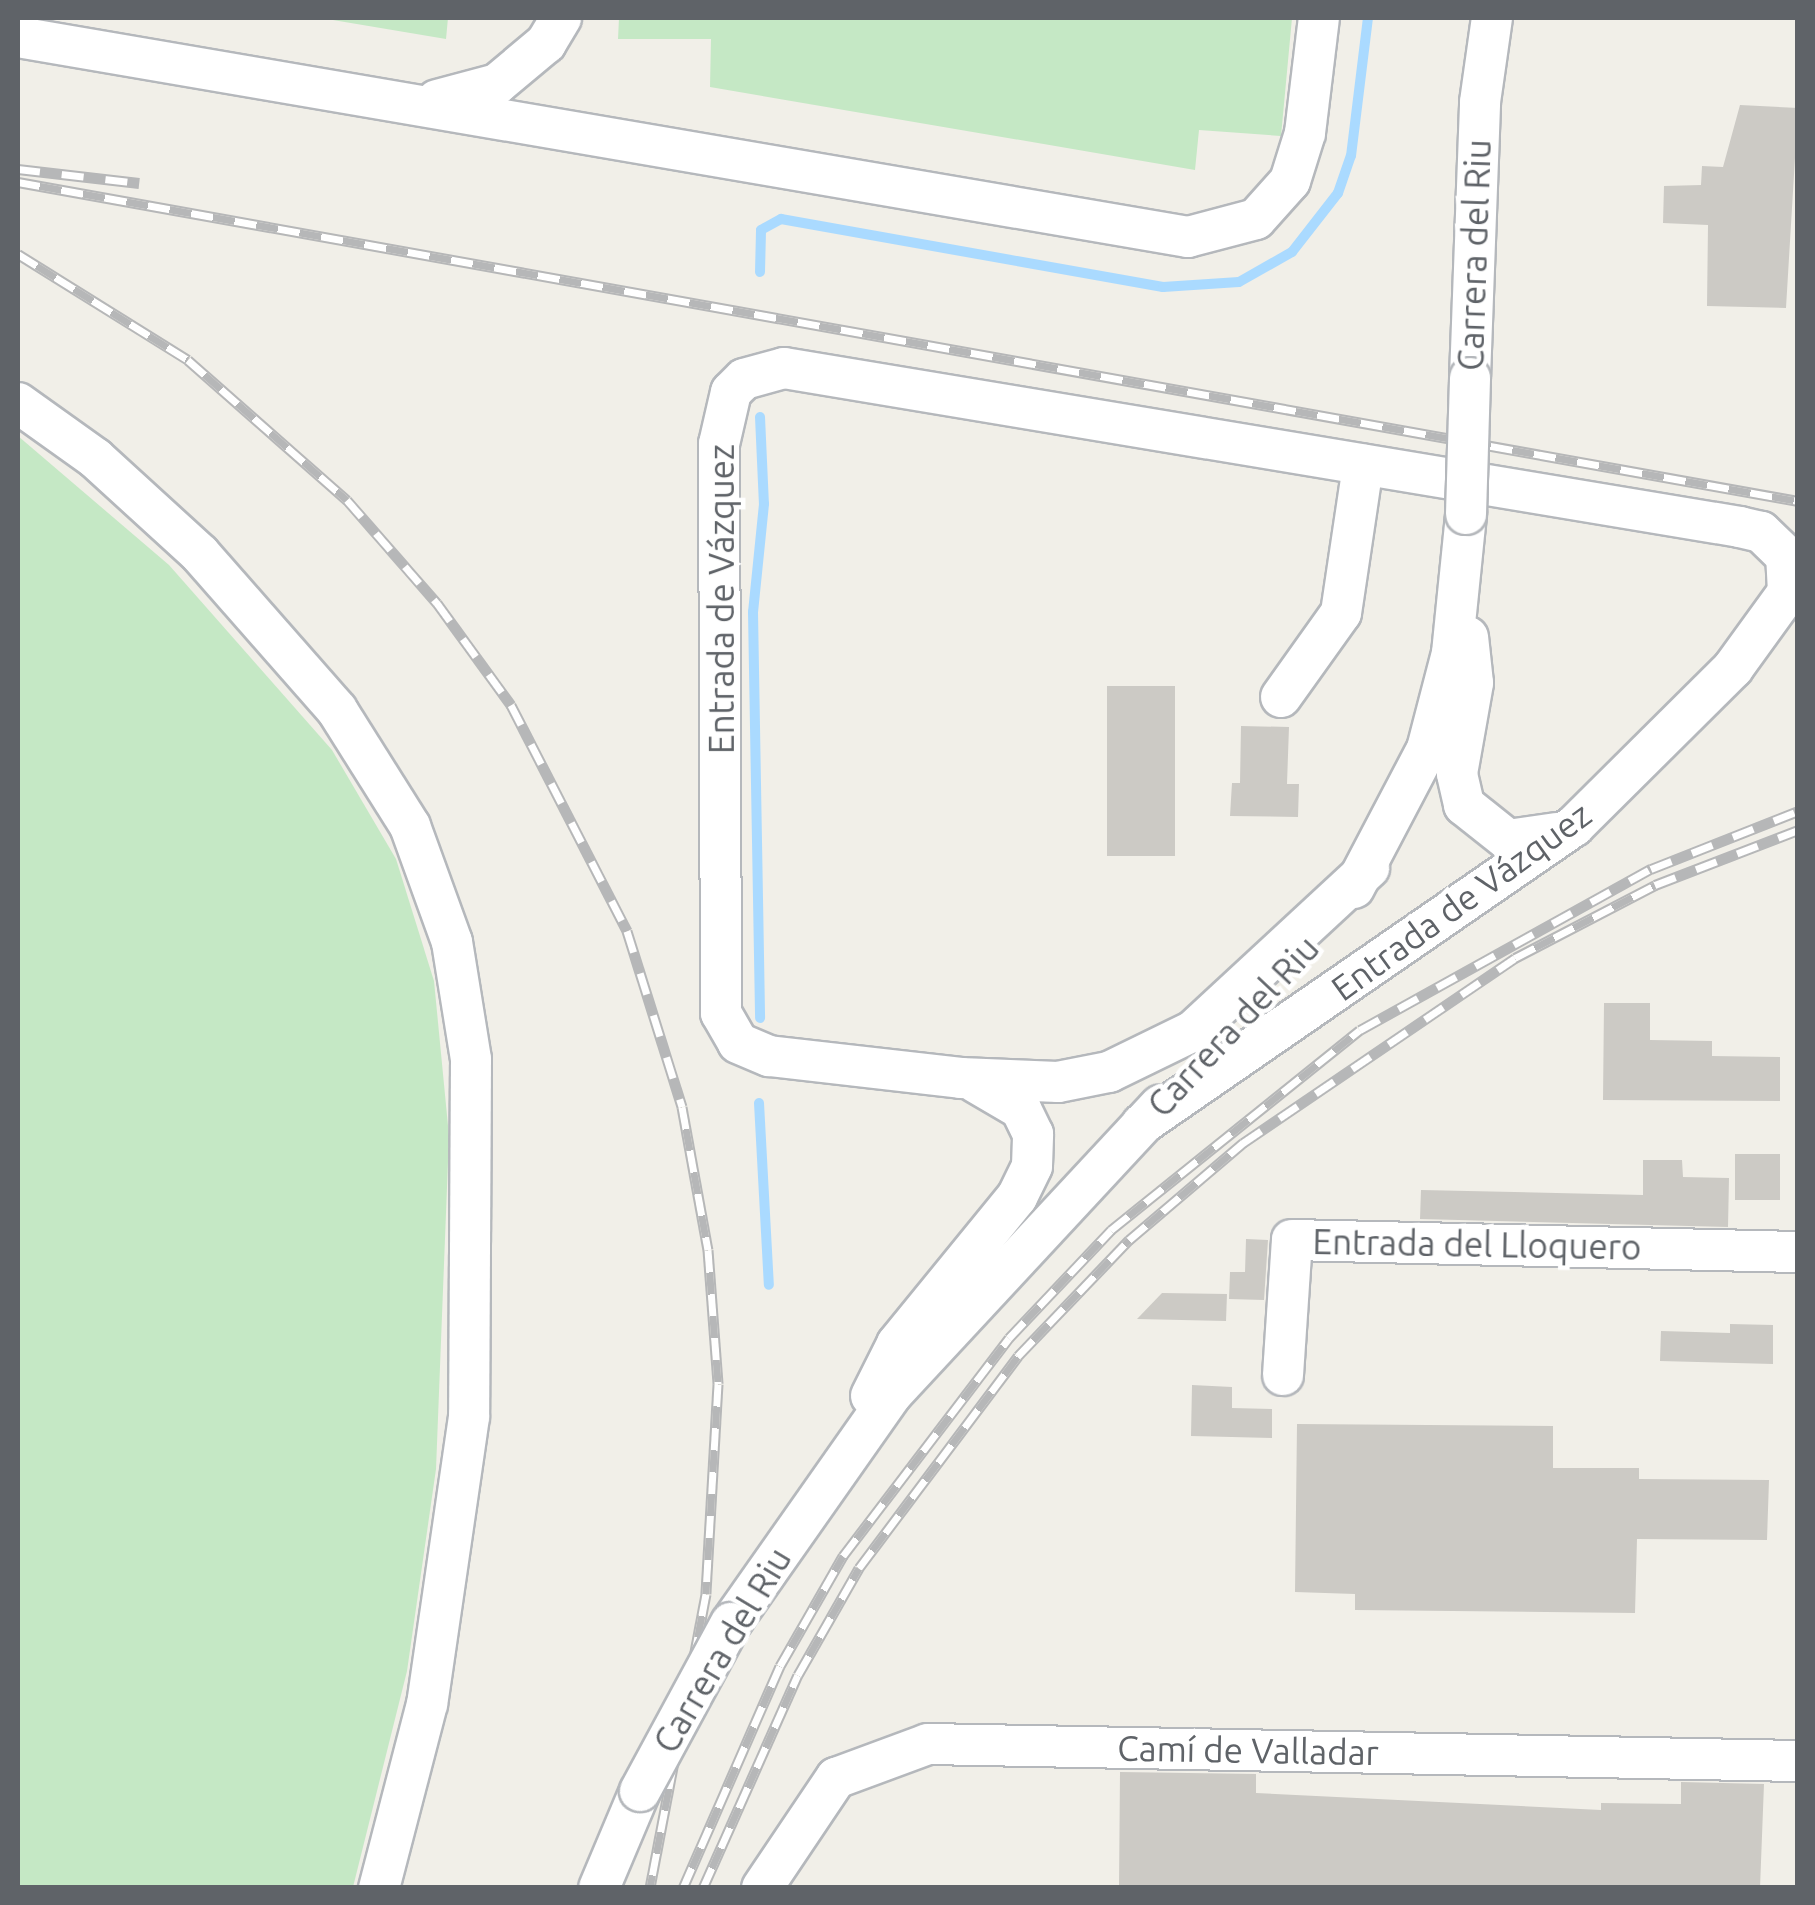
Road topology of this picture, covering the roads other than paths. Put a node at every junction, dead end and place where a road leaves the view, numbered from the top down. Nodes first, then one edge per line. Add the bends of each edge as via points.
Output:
1 (561, 18) edge
2 (1318, 18) edge
3 (1492, 18) edge
4 (18, 27) edge
5 (18, 37) edge
6 (65, 41) junction
7 (413, 103) junction
8 (18, 403) edge
9 (1364, 465) junction
10 (1462, 592) junction
11 (1281, 697) dead end
12 (1574, 826) junction
13 (1369, 868) junction
14 (961, 1078) junction
15 (1142, 1124) junction
16 (1798, 1252) edge
17 (1282, 1375) dead end
18 (837, 1464) junction
19 (1798, 1762) edge
20 (380, 1888) edge
21 (599, 1888) edge
22 (762, 1888) edge

1 - 7 street via 546,43 496,84
2 - 7 street via 1305,133 1290,181 1256,219 1212,236 1164,236
3 - 10 street, Carrera del Riu, bridge via 1480,102
4 - 6 street
5 - 6 street
6 - 7 street
8 - 20 street via 95,458 200,554 337,710 410,826 452,942 471,1060 468,1418 434,1664
9 - 11 street via 1340,613
9 - 12 street, Entrada de Vázquez via 1740,527 1761,532 1786,556 1788,592 1733,668
9 - 14 street, Entrada de Vázquez via 784,368 744,379 731,392 718,444 726,1029 768,1056
10 - 12 street via 1473,683 1456,774 1464,804 1508,840 1536,841
10 - 13 street, Carrera del Riu via 1427,749
12 - 15 street, Entrada de Vázquez
13 - 14 street via 1165,1050 1058,1082
13 - 15 street, Carrera del Riu via 1262,1004
14 - 18 street via 996,1088 1021,1109 1034,1134 1032,1166 1017,1196 897,1344
15 - 18 street, Carrera del Riu via 956,1319
16 - 17 street, Entrada del Lloquero via 1292,1240
18 - 21 street, Carrera del Riu, bridge via 731,1623 640,1790
19 - 22 street, Camí de Valladar via 928,1744 836,1778

